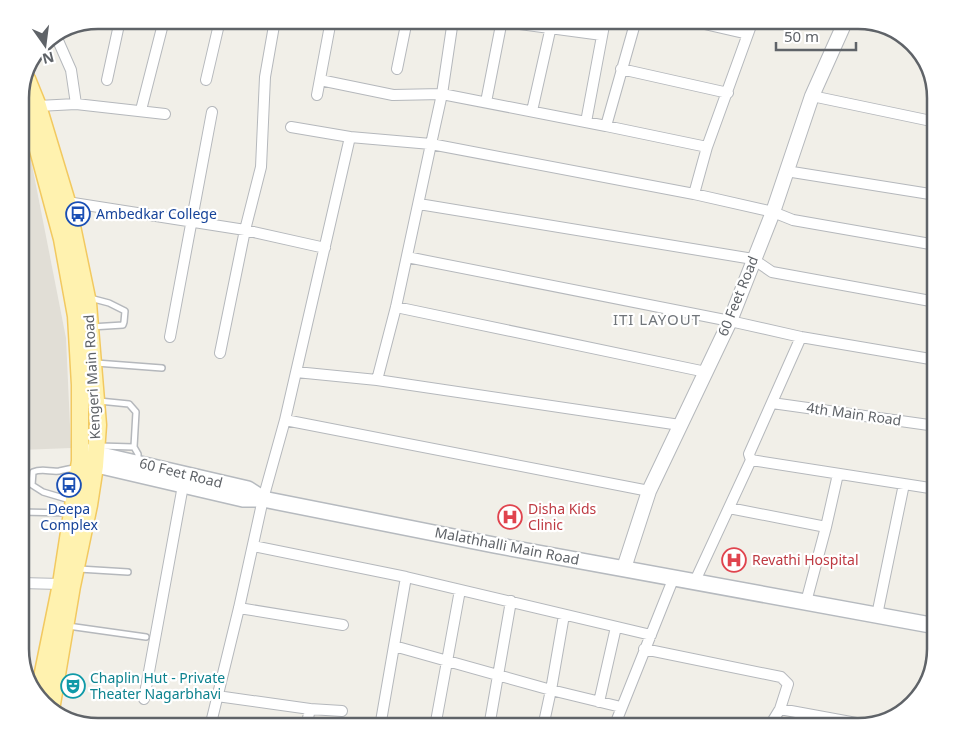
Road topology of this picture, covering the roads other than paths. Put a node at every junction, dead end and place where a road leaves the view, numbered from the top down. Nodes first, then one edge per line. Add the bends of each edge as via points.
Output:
1 (118, 29) edge
2 (162, 29) edge
3 (218, 29) edge
4 (273, 29) edge
5 (330, 29) edge
6 (405, 29) edge
7 (452, 29) edge
8 (500, 29) edge
9 (550, 29) edge
10 (579, 29) edge
11 (603, 29) edge
12 (633, 29) edge
13 (726, 29) edge
14 (750, 29) edge
15 (842, 29) edge
16 (602, 34) junction
17 (748, 34) junction
18 (58, 41) edge
19 (397, 69) dead end
20 (621, 69) junction
21 (107, 80) dead end
22 (206, 80) dead end
23 (320, 80) junction
24 (29, 92) edge
25 (728, 93) junction
26 (442, 94) junction
27 (317, 95) dead end
28 (812, 96) junction
29 (486, 102) junction
30 (76, 104) junction
31 (38, 106) junction
32 (141, 110) junction
33 (532, 111) junction
34 (212, 112) dead end
35 (165, 114) dead end
36 (29, 120) edge
37 (927, 120) edge
38 (586, 122) junction
39 (606, 126) junction
40 (291, 128) dead end
41 (350, 137) junction
42 (431, 144) junction
43 (707, 147) junction
44 (786, 170) junction
45 (694, 194) junction
46 (927, 194) edge
47 (67, 202) junction
48 (419, 204) junction
49 (773, 212) junction
50 (191, 222) junction
51 (244, 230) junction
52 (927, 243) edge
53 (326, 248) junction
54 (407, 257) junction
55 (753, 259) junction
56 (87, 298) junction
57 (927, 300) edge
58 (396, 307) junction
59 (730, 321) junction
60 (90, 327) junction
61 (170, 337) dead end
62 (801, 337) junction
63 (220, 353) dead end
64 (927, 358) edge
65 (93, 363) junction
66 (162, 368) dead end
67 (296, 372) junction
68 (706, 372) junction
69 (377, 380) junction
70 (96, 401) junction
71 (772, 403) junction
72 (285, 420) junction
73 (680, 425) junction
74 (927, 425) edge
75 (134, 447) junction
76 (88, 457) junction
77 (751, 460) junction
78 (138, 462) junction
79 (838, 474) junction
80 (184, 479) junction
81 (904, 484) junction
82 (927, 488) edge
83 (649, 491) junction
84 (263, 499) junction
85 (73, 508) junction
86 (729, 508) junction
87 (29, 511) edge
88 (826, 527) junction
89 (253, 546) junction
90 (624, 568) junction
91 (76, 569) junction
92 (128, 572) dead end
93 (674, 577) junction
94 (406, 578) junction
95 (695, 581) junction
96 (29, 583) edge
97 (61, 584) junction
98 (460, 590) junction
99 (511, 601) junction
100 (806, 602) junction
101 (239, 608) junction
102 (564, 615) junction
103 (877, 615) junction
104 (66, 625) junction
105 (343, 625) dead end
106 (927, 626) edge
107 (616, 627) junction
108 (650, 635) junction
109 (146, 637) dead end
110 (394, 646) junction
111 (644, 649) junction
112 (447, 660) junction
113 (498, 674) junction
114 (40, 687) edge
115 (552, 690) junction
116 (217, 696) junction
117 (144, 699) dead end
118 (53, 701) edge
119 (599, 702) junction
120 (621, 707) junction
121 (310, 709) junction
122 (780, 709) junction
123 (342, 711) dead end
124 (212, 718) edge
125 (308, 718) edge
126 (382, 718) edge
127 (437, 718) edge
128 (491, 718) edge
129 (545, 718) edge
130 (617, 718) edge
131 (774, 718) edge
132 (829, 718) edge

1 - 21 street
2 - 32 street
3 - 22 street
4 - 51 street via 265,77 261,167
5 - 23 street
6 - 19 street
7 - 26 street
8 - 29 street
9 - 33 street
10 - 16 street
11 - 16 street
12 - 20 street
13 - 17 street
14 - 17 street
15 - 28 street, 60 Feet Road
16 - 38 street
17 - 25 street
18 - 30 street via 70,70
20 - 25 street
20 - 39 street
23 - 26 street via 393,95
23 - 27 street
24 - 31 main road, Kengeri Main Road
25 - 43 street
26 - 29 street
26 - 42 street
28 - 37 street
28 - 44 street, 60 Feet Road
29 - 33 street
30 - 31 street
30 - 32 street
31 - 47 main road, Kengeri Main Road
32 - 35 street
33 - 38 street
34 - 50 street
36 - 76 main road, Kengeri Main Road via 62,239 76,316
38 - 39 street
39 - 43 street
40 - 41 street
41 - 42 street
41 - 53 street
42 - 45 street
42 - 48 street
43 - 45 street
44 - 46 street
44 - 49 street, 60 Feet Road
45 - 49 street
47 - 50 street
47 - 56 main road, Kengeri Main Road
48 - 54 street
48 - 55 street
49 - 52 street via 793,220
49 - 55 street, 60 Feet Road
50 - 51 street
50 - 61 street
51 - 53 street
51 - 63 street
53 - 67 street
54 - 58 street
54 - 59 street
55 - 57 street via 772,272
55 - 59 street, 60 Feet Road
56 - 60 main road, Kengeri Main Road
56 - 60 lane via 110,303 125,311 123,325
58 - 68 street
58 - 69 street
59 - 62 street
59 - 68 street, 60 Feet Road
60 - 65 main road, Kengeri Main Road
62 - 64 street
62 - 71 street
65 - 66 lane
65 - 70 main road, Kengeri Main Road
67 - 69 street
67 - 72 street
68 - 73 street, 60 Feet Road
69 - 73 street
70 - 75 lane via 129,404 136,412
70 - 76 main road, Kengeri Main Road via 98,425
71 - 74 street, 4th Main Road
71 - 77 street via 749,454
72 - 83 street
72 - 84 street
73 - 83 street, 60 Feet Road
75 - 76 lane
75 - 78 lane
76 - 78 main road, 60 Feet Road
76 - 80 main road
76 - 85 main road, Kengeri Main Road
76 - 85 lane via 60,471 33,472 32,485
76 - 91 main road, Kengeri Main Road via 89,505
77 - 79 street
77 - 86 street
78 - 80 main road, 60 Feet Road
79 - 81 street
79 - 88 street
80 - 84 main road, 60 Feet Road via 248,489
80 - 117 street
81 - 82 street
81 - 103 street
83 - 90 street, 60 Feet Road
84 - 89 street
84 - 90 main road, Malathhalli Main Road
85 - 87 lane
85 - 97 main road, Kengeri Main Road
86 - 88 street
86 - 95 street
88 - 100 street
89 - 94 street
89 - 101 street
90 - 93 main road, Malathhalli Main Road
91 - 92 lane
91 - 104 main road, Kengeri Main Road
93 - 95 main road, Malathhalli Main Road
93 - 108 street
94 - 98 street
94 - 110 street
95 - 100 main road, Malathhalli Main Road
96 - 97 street
97 - 114 main road, Kengeri Main Road
98 - 99 street
98 - 112 street
99 - 102 street
99 - 113 street
100 - 103 main road, Malathhalli Main Road
101 - 105 street
101 - 116 street
102 - 107 street
102 - 115 street
103 - 106 main road, Malathhalli Main Road
104 - 109 lane
104 - 118 main road, Kengeri Main Road
107 - 108 street
107 - 119 street
108 - 111 street
110 - 112 street
110 - 126 street
111 - 120 street
111 - 122 street via 781,677 788,684
112 - 113 street
112 - 127 street
113 - 115 street
113 - 128 street
115 - 119 street
115 - 129 street
116 - 121 street
116 - 124 street
119 - 120 street
120 - 130 street
121 - 123 street
121 - 125 street
122 - 131 street
122 - 132 street

